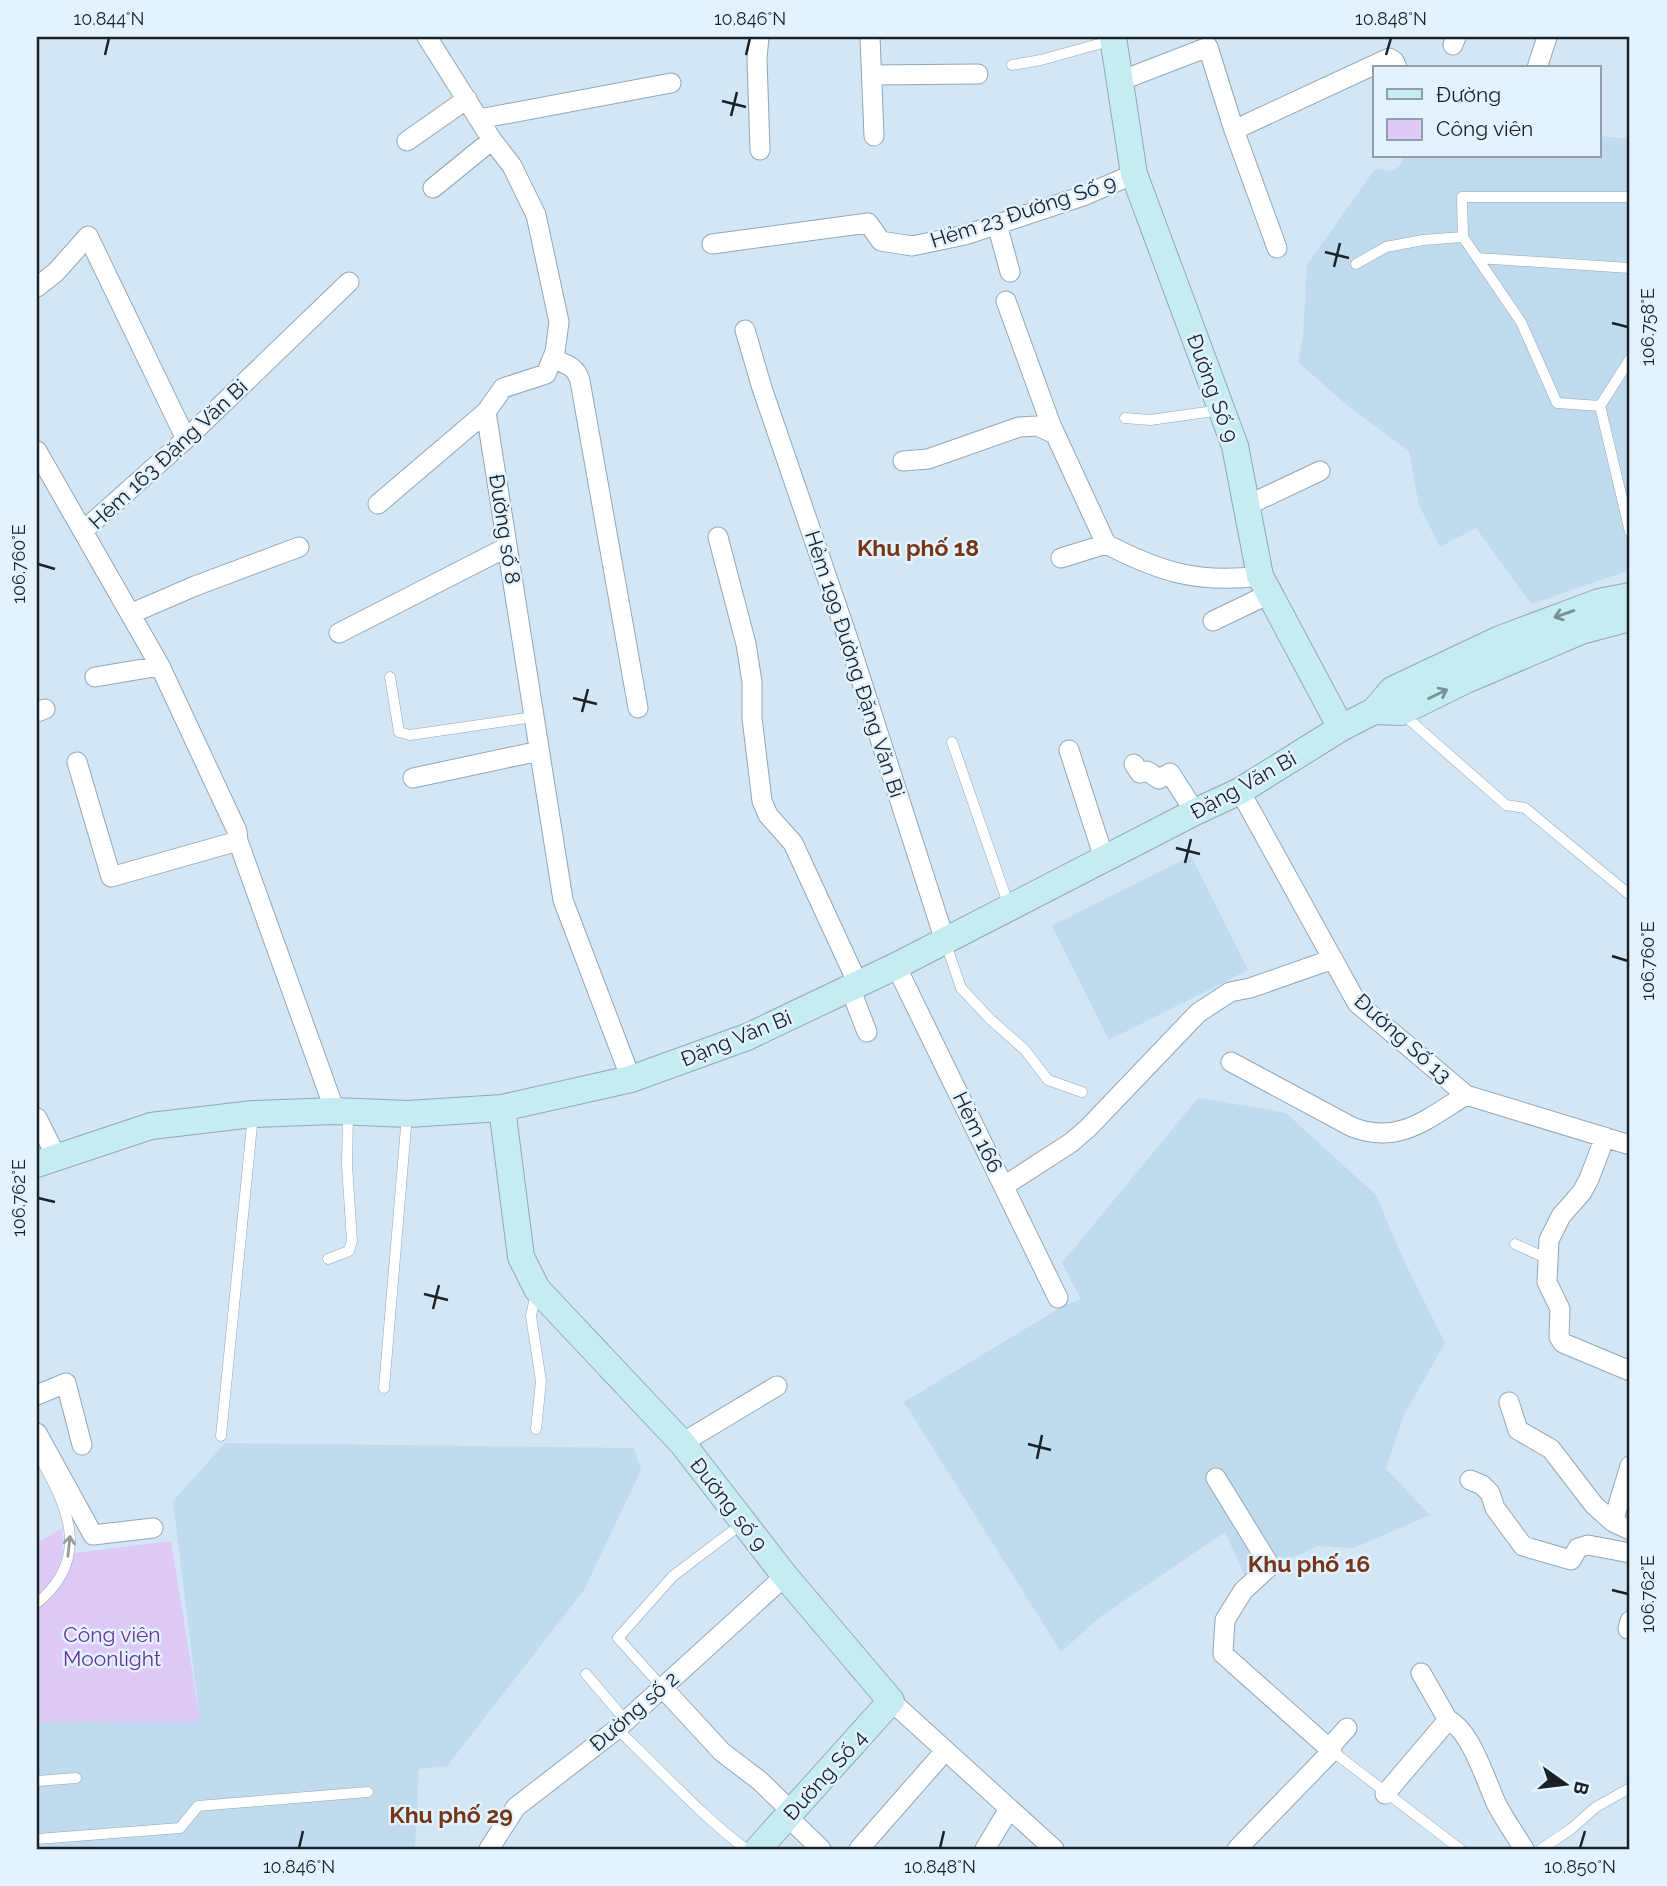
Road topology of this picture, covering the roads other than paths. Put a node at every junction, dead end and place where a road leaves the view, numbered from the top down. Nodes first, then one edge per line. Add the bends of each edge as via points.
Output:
1 (427, 37) edge
2 (759, 37) edge
3 (870, 37) edge
4 (1547, 37) edge
5 (1114, 38) edge
6 (1012, 65) dead end
7 (1396, 66) edge
8 (1538, 66) edge
9 (978, 74) dead end
10 (872, 75) junction
11 (1120, 81) junction
12 (671, 83) dead end
13 (467, 100) junction
14 (479, 119) junction
15 (1234, 130) junction
16 (874, 136) dead end
17 (492, 140) junction
18 (407, 141) dead end
19 (760, 150) dead end
20 (1134, 174) junction
21 (433, 188) dead end
22 (1630, 197) edge
23 (997, 224) junction
24 (1463, 237) junction
25 (712, 244) dead end
26 (1277, 248) dead end
27 (1478, 258) junction
28 (1356, 264) dead end
29 (1630, 268) edge
30 (1010, 272) dead end
31 (349, 282) dead end
32 (37, 287) edge
33 (1006, 301) dead end
34 (745, 330) dead end
35 (552, 359) junction
36 (1630, 359) edge
37 (1600, 406) junction
38 (1222, 410) junction
39 (486, 412) junction
40 (1125, 418) dead end
41 (1055, 434) junction
42 (186, 439) junction
43 (37, 451) edge
44 (903, 461) dead end
45 (1320, 471) dead end
46 (378, 504) dead end
47 (1246, 506) junction
48 (83, 531) junction
49 (1630, 532) edge
50 (718, 537) dead end
51 (1106, 544) junction
52 (299, 547) dead end
53 (507, 547) junction
54 (1061, 558) dead end
55 (1265, 585) junction
56 (1630, 596) edge
57 (130, 614) junction
58 (1630, 618) edge
59 (1213, 621) dead end
60 (339, 633) dead end
61 (160, 666) junction
62 (95, 677) dead end
63 (390, 677) dead end
64 (638, 708) dead end
65 (1374, 711) junction
66 (1401, 712) junction
67 (534, 717) junction
68 (1341, 729) junction
69 (952, 742) dead end
70 (1069, 750) dead end
71 (540, 751) junction
72 (77, 762) dead end
73 (1134, 764) dead end
74 (413, 778) dead end
75 (1240, 791) junction
76 (1195, 812) junction
77 (238, 841) junction
78 (1104, 858) junction
79 (1630, 895) edge
80 (1010, 908) junction
81 (945, 941) junction
82 (1333, 958) junction
83 (897, 966) junction
84 (854, 986) junction
85 (867, 1032) dead end
86 (1231, 1062) dead end
87 (631, 1079) junction
88 (1082, 1092) dead end
89 (1466, 1095) junction
90 (502, 1108) junction
91 (342, 1112) junction
92 (253, 1114) junction
93 (408, 1114) junction
94 (37, 1118) edge
95 (1605, 1137) junction
96 (1630, 1145) edge
97 (46, 1160) edge
98 (1004, 1186) junction
99 (1515, 1244) dead end
100 (328, 1259) dead end
101 (1548, 1259) junction
102 (537, 1289) junction
103 (1058, 1298) dead end
104 (1630, 1371) edge
105 (777, 1386) dead end
106 (384, 1388) dead end
107 (37, 1395) edge
108 (1508, 1402) dead end
109 (537, 1429) dead end
110 (37, 1433) edge
111 (221, 1436) dead end
112 (682, 1443) junction
113 (82, 1445) dead end
114 (37, 1453) edge
115 (1630, 1466) edge
116 (1216, 1478) dead end
117 (1470, 1480) dead end
118 (744, 1523) junction
119 (1622, 1526) edge
120 (153, 1528) dead end
121 (1630, 1553) edge
122 (785, 1576) junction
123 (37, 1603) edge
124 (1420, 1673) dead end
125 (586, 1674) dead end
126 (663, 1687) junction
127 (891, 1701) junction
128 (1447, 1720) junction
129 (621, 1725) junction
130 (1347, 1728) dead end
131 (1331, 1750) junction
132 (945, 1751) junction
133 (76, 1778) dead end
134 (37, 1781) edge
135 (1630, 1788) edge
136 (368, 1791) dead end
137 (1385, 1794) junction
138 (1009, 1809) junction
139 (790, 1814) junction
140 (37, 1839) edge
141 (489, 1849) edge
142 (746, 1849) edge
143 (758, 1849) edge
144 (821, 1849) edge
145 (859, 1849) edge
146 (985, 1849) edge
147 (1054, 1849) edge
148 (1237, 1849) edge
149 (1460, 1849) edge
150 (1524, 1849) edge
151 (1541, 1849) edge

1 - 13 street
2 - 19 street
3 - 10 street
4 - 8 street
5 - 6 lane via 1041,61
5 - 11 main road, Đường Số 9
7 - 15 street via 1389,58
9 - 10 street
10 - 16 street
11 - 15 street via 1208,47
11 - 20 main road, Đường Số 9
12 - 14 street
13 - 14 street
13 - 18 street
14 - 17 street
15 - 26 street
17 - 21 street
17 - 35 street via 512,166 536,215 559,322
20 - 23 street, Hẻm 23 Đường Số 9
20 - 38 main road, Đường Số 9
22 - 24 lane via 1462,197
23 - 25 street, Hẻm 23 Đường Số 9 via 912,246 881,241 868,223
23 - 30 street
24 - 27 lane
24 - 28 lane via 1386,247
27 - 29 lane
27 - 37 lane via 1521,322 1556,402
31 - 42 street, Hẻm 163 Đặng Văn Bi
32 - 42 street via 88,236
33 - 41 street
34 - 81 street, Hẻm 199 Đường Đặng Văn Bi
35 - 39 street via 546,374 503,388
35 - 64 street via 570,365 580,381
36 - 37 lane
37 - 49 lane
38 - 40 lane via 1150,420
38 - 47 main road, Đường Số 9 via 1235,446
39 - 46 street
39 - 53 street, Đường số 8
41 - 44 street via 1037,426 1019,427 928,459
41 - 51 street
42 - 48 street, Hẻm 163 Đặng Văn Bi
43 - 48 street
45 - 47 street
47 - 55 main road, Đường Số 9
48 - 57 street, Hẻm 163 Đặng Văn Bi
50 - 84 street via 746,644 761,801 793,843
51 - 54 street
51 - 55 street via 1175,574
52 - 57 street
53 - 60 street
53 - 67 street, Đường số 8
55 - 59 street
55 - 68 main road, Đường Số 9
56 -> 65 main road, Đặng Văn Bi via 1599,602 1500,639 1392,690
57 - 61 street, Hẻm 163 Đặng Văn Bi
66 -> 58 main road via 1581,631
61 - 62 street
61 - 77 street, Hẻm 163 Đặng Văn Bi
63 - 67 lane via 400,732 410,735
65 - 66 main road
65 - 68 main road, Đặng Văn Bi
66 - 79 lane via 1506,804 1525,808
67 - 71 street, Đường số 8
68 - 75 main road, Đặng Văn Bi
69 - 80 lane
70 - 78 street
71 - 74 street
71 - 87 street, Đường số 8 via 563,900
72 - 77 street via 111,877
73 - 76 street via 1140,773 1147,771 1159,779 1170,773
75 - 76 main road, Đặng Văn Bi
75 - 82 street, Đường Số 13
76 - 78 main road, Đặng Văn Bi
77 - 91 street, Hẻm 163 Đặng Văn Bi
78 - 80 main road, Đặng Văn Bi
80 - 81 main road, Đặng Văn Bi
81 - 83 main road, Đặng Văn Bi
81 - 88 lane via 961,988 1048,1080
82 - 89 street, Đường Số 13 via 1357,1003
82 - 98 street via 1230,992 1198,1013 1089,1127
83 - 84 main road, Đặng Văn Bi
83 - 98 street, Hẻm 166
84 - 85 street
84 - 87 main road, Đặng Văn Bi via 747,1037
86 - 89 street via 1368,1133 1384,1135 1410,1129
87 - 90 main road, Đặng Văn Bi
89 - 95 street, Đường Số 13
90 - 93 main road, Đặng Văn Bi
90 - 102 main road, Đường số 9 via 521,1256
91 - 92 main road, Đặng Văn Bi
91 - 93 main road, Đặng Văn Bi
91 - 100 lane via 352,1241 349,1251
92 - 97 main road, Đặng Văn Bi via 151,1126
92 - 111 lane
93 - 106 lane
94 - 97 street
95 - 96 street, Đường Số 13
95 - 101 street via 1582,1192 1561,1216 1549,1240
98 - 103 street, Hẻm 166
99 - 101 lane
101 - 104 street via 1547,1282 1560,1310 1563,1343
102 - 109 lane via 531,1316 541,1381
102 - 112 main road, Đường số 9
105 - 112 street
107 - 113 street via 66,1383
108 - 119 street via 1518,1430 1551,1449 1587,1496
110 - 120 street via 93,1535
112 - 118 main road, Đường số 9
123 -> 114 lane via 62,1575 71,1535 62,1500
115 - 119 street
116 - 131 street via 1270,1566 1243,1591 1225,1620 1223,1654
117 - 121 street via 1490,1493 1494,1508 1523,1546 1571,1560 1578,1548 1588,1545
118 - 122 main road, Đường số 9
118 - 126 lane via 673,1576 618,1638
122 - 126 street, Đường số 2
122 - 127 main road, Đường số 9
124 - 128 street
125 - 129 lane
126 - 129 street, Đường số 2
126 - 139 street via 722,1752 760,1781
127 - 132 street, Đường số 9
127 - 139 main road, Đường Số 4
128 - 137 street
128 - 150 street via 1455,1723 1471,1748
129 - 141 street, Đường số 2 via 516,1807
129 - 142 lane via 674,1787
130 - 131 street
131 - 137 lane
131 - 148 street
132 - 138 street, Đường số 9
132 - 145 street
133 - 134 lane
135 - 151 lane via 1596,1807
136 - 140 lane via 198,1806 180,1828
137 - 149 lane
138 - 146 street
138 - 147 street, Đường số 9
139 - 143 main road, Đường Số 4
139 - 144 street

